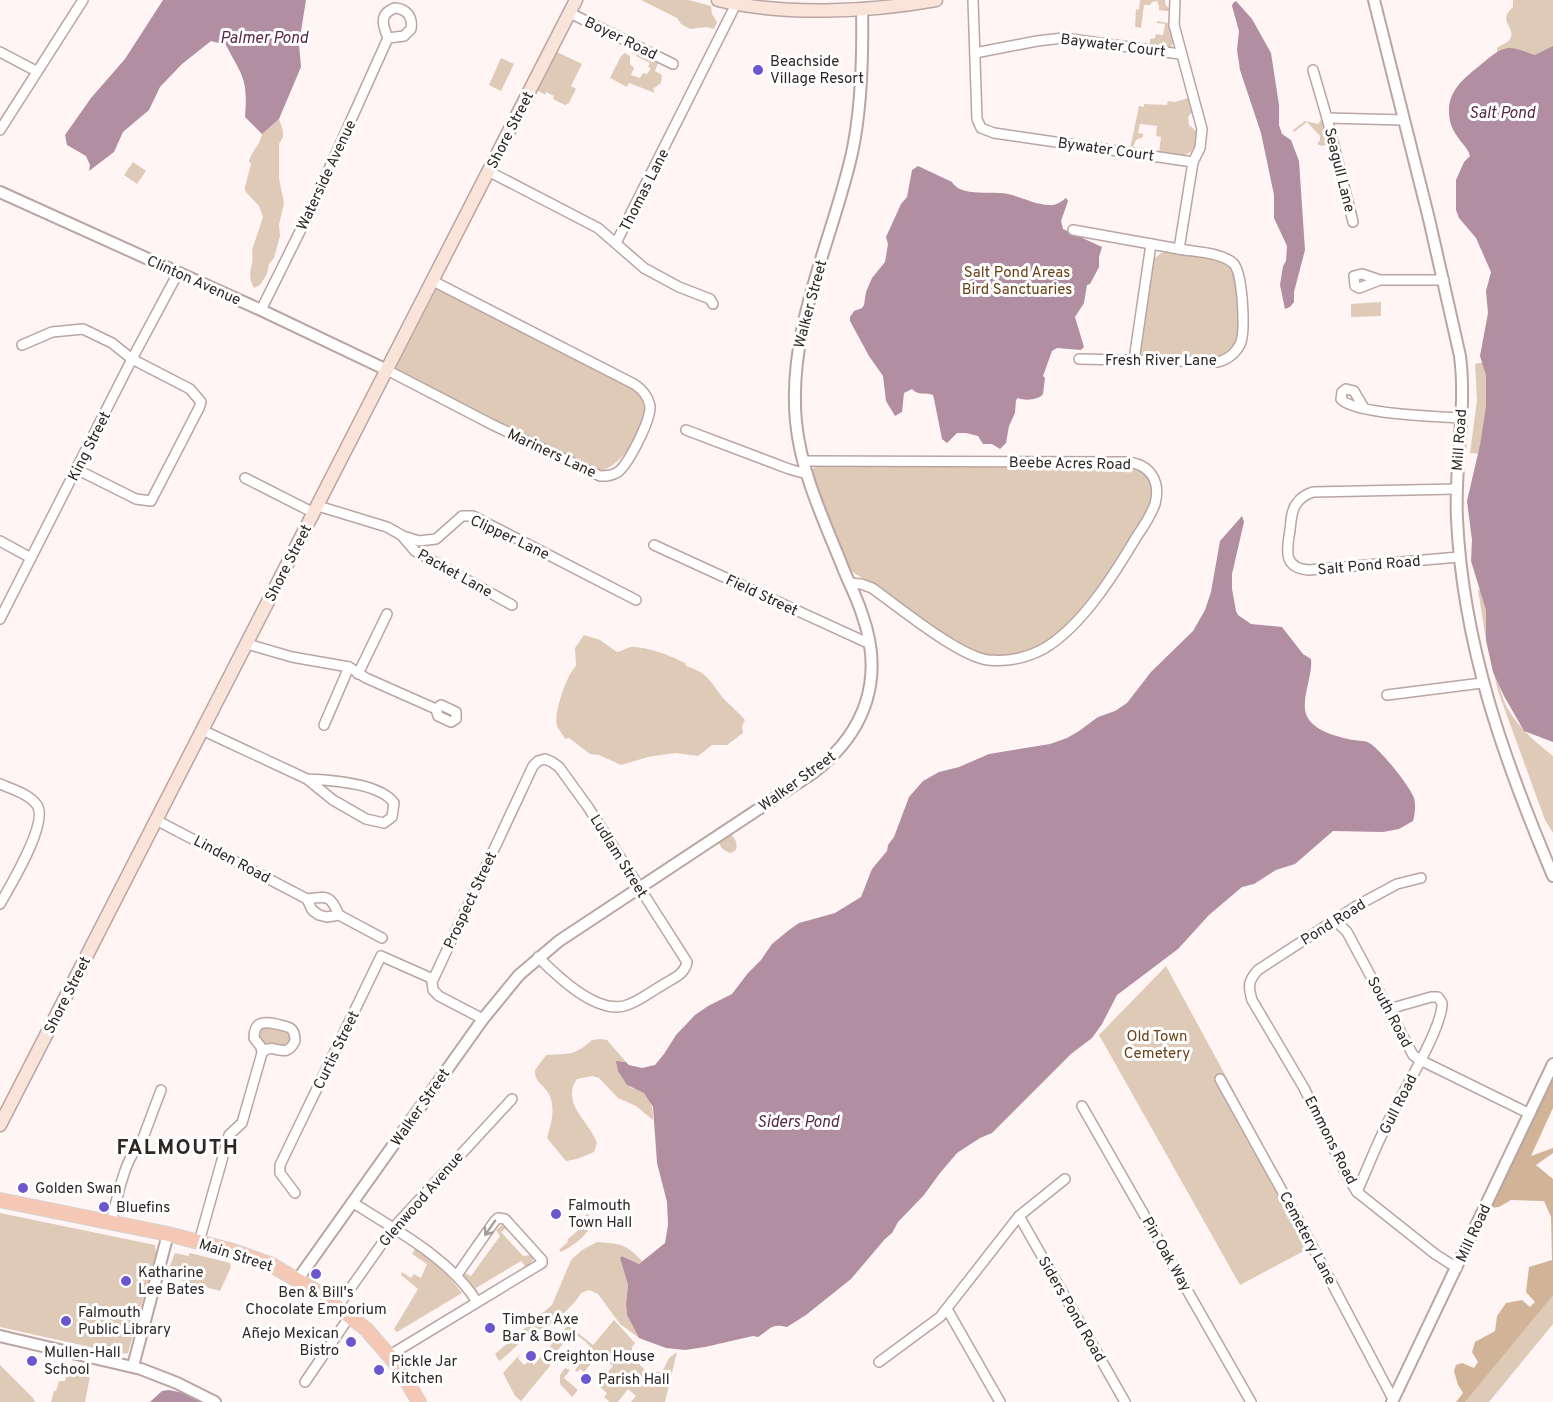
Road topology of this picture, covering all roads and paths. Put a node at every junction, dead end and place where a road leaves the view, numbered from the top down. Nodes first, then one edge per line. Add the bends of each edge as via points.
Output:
1 (82, 0) edge
2 (576, 0) edge
3 (718, 0) edge
4 (936, 0) edge
5 (973, 0) edge
6 (1175, 0) edge
7 (1374, 0) edge
8 (736, 4) junction
9 (862, 9) junction
10 (570, 13) junction
11 (388, 38) dead end
12 (0, 52) edge
13 (975, 52) junction
14 (1180, 54) junction
15 (673, 64) dead end
16 (1313, 70) dead end
17 (36, 71) junction
18 (1327, 118) junction
19 (1404, 120) junction
20 (0, 130) edge
21 (1193, 162) junction
22 (489, 171) junction
23 (0, 192) edge
24 (1353, 222) dead end
25 (1073, 230) dead end
26 (616, 243) junction
27 (1151, 244) junction
28 (1179, 249) junction
29 (178, 273) junction
30 (1380, 280) dead end
31 (1444, 280) junction
32 (433, 281) junction
33 (713, 304) dead end
34 (261, 310) junction
35 (22, 345) dead end
36 (132, 358) junction
37 (1079, 359) dead end
38 (1134, 360) junction
39 (387, 370) junction
40 (1364, 408) dead end
41 (1461, 418) junction
42 (686, 430) dead end
43 (803, 461) junction
44 (78, 470) junction
45 (807, 474) junction
46 (245, 478) dead end
47 (1456, 489) junction
48 (316, 509) junction
49 (403, 536) junction
50 (0, 541) edge
51 (654, 545) dead end
52 (1459, 557) junction
53 (31, 558) junction
54 (849, 583) junction
55 (636, 600) dead end
56 (512, 605) dead end
57 (387, 614) dead end
58 (0, 620) edge
59 (247, 644) junction
60 (870, 644) junction
61 (349, 668) junction
62 (358, 674) junction
63 (1482, 683) junction
64 (1387, 696) dead end
65 (436, 709) dead end
66 (324, 725) dead end
67 (202, 730) junction
68 (538, 761) joint
69 (307, 778) junction
70 (0, 784) edge
71 (156, 820) junction
72 (1549, 854) edge
73 (1553, 876) edge
74 (1421, 878) dead end
75 (638, 887) junction
76 (307, 899) junction
77 (0, 904) edge
78 (339, 915) junction
79 (1335, 920) junction
80 (382, 938) dead end
81 (538, 957) junction
82 (1251, 978) joint
83 (433, 979) junction
84 (1389, 1009) junction
85 (483, 1019) junction
86 (262, 1053) junction
87 (1420, 1060) junction
88 (1553, 1064) edge
89 (1220, 1078) dead end
90 (161, 1090) dead end
91 (512, 1099) dead end
92 (1082, 1106) dead end
93 (1530, 1114) junction
94 (0, 1125) edge
95 (1065, 1179) dead end
96 (1358, 1192) junction
97 (295, 1193) dead end
98 (0, 1200) edge
99 (352, 1202) junction
100 (1019, 1216) junction
101 (111, 1222) junction
102 (393, 1228) junction
103 (168, 1234) junction
104 (199, 1242) junction
105 (1457, 1268) junction
106 (457, 1275) junction
107 (298, 1279) junction
108 (477, 1302) junction
109 (338, 1306) junction
110 (947, 1309) junction
111 (350, 1316) junction
112 (0, 1336) edge
113 (390, 1355) junction
114 (879, 1362) dead end
115 (133, 1366) junction
116 (305, 1382) dead end
117 (1392, 1400) edge
118 (215, 1402) edge
119 (419, 1402) edge
120 (1000, 1402) edge
121 (1125, 1402) edge
122 (1251, 1402) edge

1 - 17 street
2 - 10 main road, Shore Street
3 - 8 main road
4 - 9 main road
5 - 13 street, Bywater Court
6 - 14 street via 1173,22
7 - 19 street, Mill Road
8 - 9 main road via 772,9
8 - 26 street, Thomas Lane
9 - 43 street, Walker Street via 861,96 855,135 798,345 795,398
10 - 15 street, Boyer Road
10 - 22 main road, Shore Street
11 - 34 street, Waterside Avenue
12 - 17 street
13 - 14 street, Baywater Court via 1063,38
13 - 21 street, Bywater Court via 977,119 983,130
14 - 21 street via 1202,124 1202,142
16 - 18 street, Seagull Lane
17 - 20 street
18 - 19 street, Seagull Lane
18 - 24 street, Seagull Lane
19 - 31 street, Mill Road
21 - 28 street
22 - 26 street, Thomas Lane via 591,224
22 - 32 main road, Shore Street
23 - 29 street, Clinton Avenue
25 - 27 street, Fresh River Lane
26 - 33 street via 644,268 710,299
27 - 28 street, Fresh River Lane
27 - 38 street
28 - 38 street, Fresh River Lane via 1221,257 1236,266 1241,294 1240,343 1230,356 1217,362
29 - 34 street, Clinton Avenue
29 - 36 street, King Street
30 - 31 street
31 - 41 street, Mill Road via 1460,356
32 - 39 main road, Shore Street
32 - 39 street, Mariners Lane via 639,387 650,404 646,425 620,470 611,476 600,476
34 - 39 street, Clinton Avenue
35 - 36 street via 52,333 83,329
36 - 44 street, King Street
36 - 44 street via 190,389 201,402 199,408 151,501 136,499
37 - 38 street, Fresh River Lane
39 - 48 main road, Shore Street
40 - 41 street
41 - 47 street, Mill Road
42 - 45 street
43 - 45 street, Walker Street
43 - 54 street, Beebe Acres Road via 1127,462 1146,468 1155,478 1151,512 1120,565 1074,623 1047,646 1024,657 989,660 968,654 872,588
44 - 53 street, King Street
45 - 54 street, Walker Street
46 - 48 street, Clipper Lane
47 - 52 street, Mill Road
47 - 52 street, Salt Pond Road via 1313,492 1294,507 1287,550 1292,563 1309,570
48 - 49 street, Clipper Lane via 387,527
48 - 59 main road, Shore Street
49 - 55 street, Clipper Lane via 419,541 436,538 462,516 473,516
49 - 56 street, Packet Lane via 415,551
50 - 53 street
51 - 60 street, Field Street
52 - 63 street, Mill Road via 1467,618
53 - 58 street, King Street
54 - 60 street, Walker Street
57 - 62 street
59 - 61 street
59 - 67 main road, Shore Street
60 - 75 street, Walker Street via 872,666 867,701 837,753 802,781
61 - 62 street
61 - 66 street
62 - 65 street
63 - 64 street
63 - 72 street, Mill Road via 1506,755
67 - 69 street
67 - 71 main road, Shore Street
68 - 75 street, Ludlam Street via 549,760 559,767
68 - 83 street, Prospect Street
69 - 69 street via 385,794 394,803 392,817 384,823 366,819 333,800
70 - 77 street via 28,797 39,810 35,835
71 - 76 street, Linden Road
71 - 94 main road, Shore Street
72 - 73 street, Mill Road
74 - 79 street, Pond Road via 1397,884
75 - 81 street, Walker Street
75 - 81 street, Ludlam Street via 685,957 683,972 632,1004 613,1007 585,996
76 - 78 street, Linden Road via 319,915
76 - 78 street, Linden Road via 329,899
78 - 80 street, Linden Road
79 - 82 street, Pond Road
79 - 84 street, South Road via 1347,932
81 - 85 street, Walker Street via 510,984
82 - 96 street, Emmons Road via 1248,988 1252,1000
83 - 85 street via 436,994
83 - 97 street, Curtis Street via 381,956 280,1165 280,1173
84 - 87 street, South Road via 1413,1055
84 - 87 street, Gull Road via 1431,997 1441,1000 1440,1017
85 - 99 street, Walker Street
86 - 86 street via 254,1038 258,1025 266,1022 291,1028 296,1038 290,1050 267,1048
86 - 104 street via 242,1123 230,1133
87 - 93 street, South Road
87 - 96 street, Gull Road
88 - 93 street, Mill Road
89 - 117 street, Cemetery Lane
90 - 101 street via 122,1180
91 - 102 street, Glenwood Avenue
92 - 122 street, Pin Oak Way
93 - 105 street, Mill Road
95 - 100 street
96 - 105 street, Emmons Road
98 - 101 main road, Main Street
99 - 102 street
99 - 107 street, Walker Street
100 - 110 street
100 - 121 street, Siders Pond Road
101 - 103 main road, Main Street
102 - 106 street
102 - 109 street, Glenwood Avenue
103 - 104 main road, Main Street
103 - 115 street
104 - 107 main road, Main Street via 255,1258
105 - 117 street, Mill Road
106 - 108 street
108 -> 106 street via 542,1260 505,1219 498,1218
107 - 109 main road, Main Street
108 - 113 street
109 - 111 main road, Main Street
110 - 114 street
110 - 120 street
111 - 113 main road, Main Street
111 - 116 street
112 - 115 street
113 - 119 main road, Main Street
115 - 118 street

